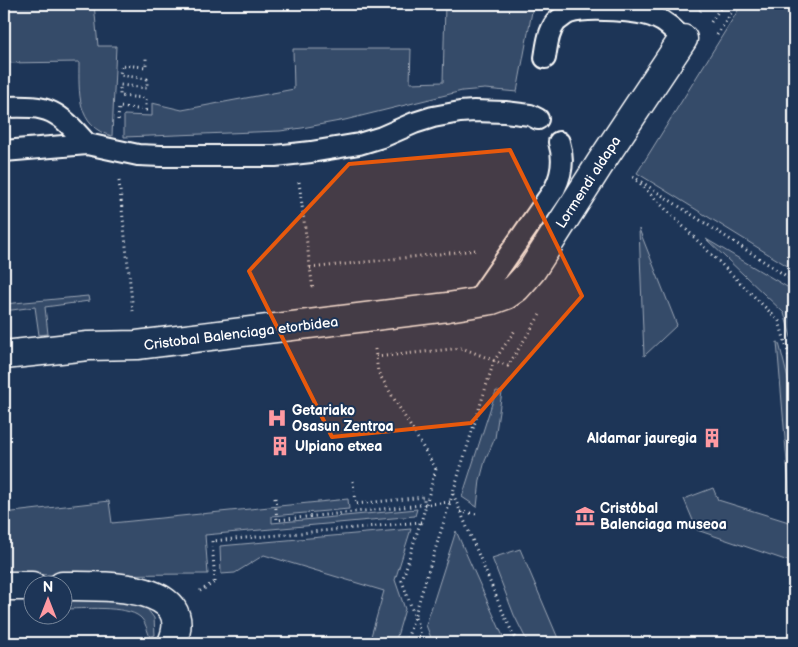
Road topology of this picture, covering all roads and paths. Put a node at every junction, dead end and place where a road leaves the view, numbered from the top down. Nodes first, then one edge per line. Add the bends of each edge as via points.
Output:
1 (737, 4) edge
2 (683, 39) joint
3 (714, 41) dead end
4 (146, 56) dead end
5 (545, 58) dead end
6 (4, 107) edge
7 (538, 119) dead end
8 (118, 126) dead end
9 (560, 142) dead end
10 (87, 144) junction
11 (4, 151) edge
12 (119, 179) dead end
13 (300, 186) dead end
14 (452, 253) dead end
15 (310, 268) junction
16 (794, 281) edge
17 (476, 302) junction
18 (133, 315) dead end
19 (371, 317) junction
20 (316, 324) junction
21 (507, 342) dead end
22 (517, 353) dead end
23 (4, 355) edge
24 (376, 357) junction
25 (494, 362) junction
26 (794, 373) edge
27 (436, 469) junction
28 (353, 481) dead end
29 (452, 493) junction
30 (275, 498) dead end
31 (450, 502) junction
32 (424, 505) junction
33 (460, 512) junction
34 (478, 514) dead end
35 (215, 582) dead end
36 (4, 586) edge
37 (22, 586) edge
38 (72, 586) edge
39 (172, 643) edge
40 (406, 643) edge
41 (424, 643) edge
42 (518, 643) edge

1 - 3 path
2 - 5 lane via 664,22 647,14 603,10 575,12 556,22
2 - 17 street, Lormendi aldapa via 526,278 506,294
4 - 8 path via 146,67 121,65 120,75 147,78 147,88 120,85 120,96 146,98 146,110 119,107
6 - 10 lane via 46,109 63,118
7 - 10 lane via 505,112 460,112 414,123 359,144 275,156 138,155
9 - 17 lane via 562,162 558,183
10 - 11 lane
12 - 18 path
13 - 15 path
14 - 15 path
15 - 20 path
16 - 26 path via 630,174 780,321
17 - 19 street, Cristobal Balenciaga etorbidea
19 - 20 street, Cristobal Balenciaga etorbidea
19 - 24 path
20 - 23 street, Cristobal Balenciaga etorbidea via 137,345 88,346
21 - 25 path
22 - 25 path via 508,366
24 - 25 path via 462,348
24 - 27 path via 378,372
25 - 29 path
27 - 35 path, bridge via 421,522 212,541
27 - 41 path, bridge via 402,581
28 - 32 path via 355,504 424,497
29 - 31 path
29 - 33 path
30 - 32 path via 277,520
31 - 32 path
31 - 40 path
33 - 34 path
33 - 42 path
36 - 37 street
38 - 39 street via 130,589 155,596 171,608 175,616 177,624

